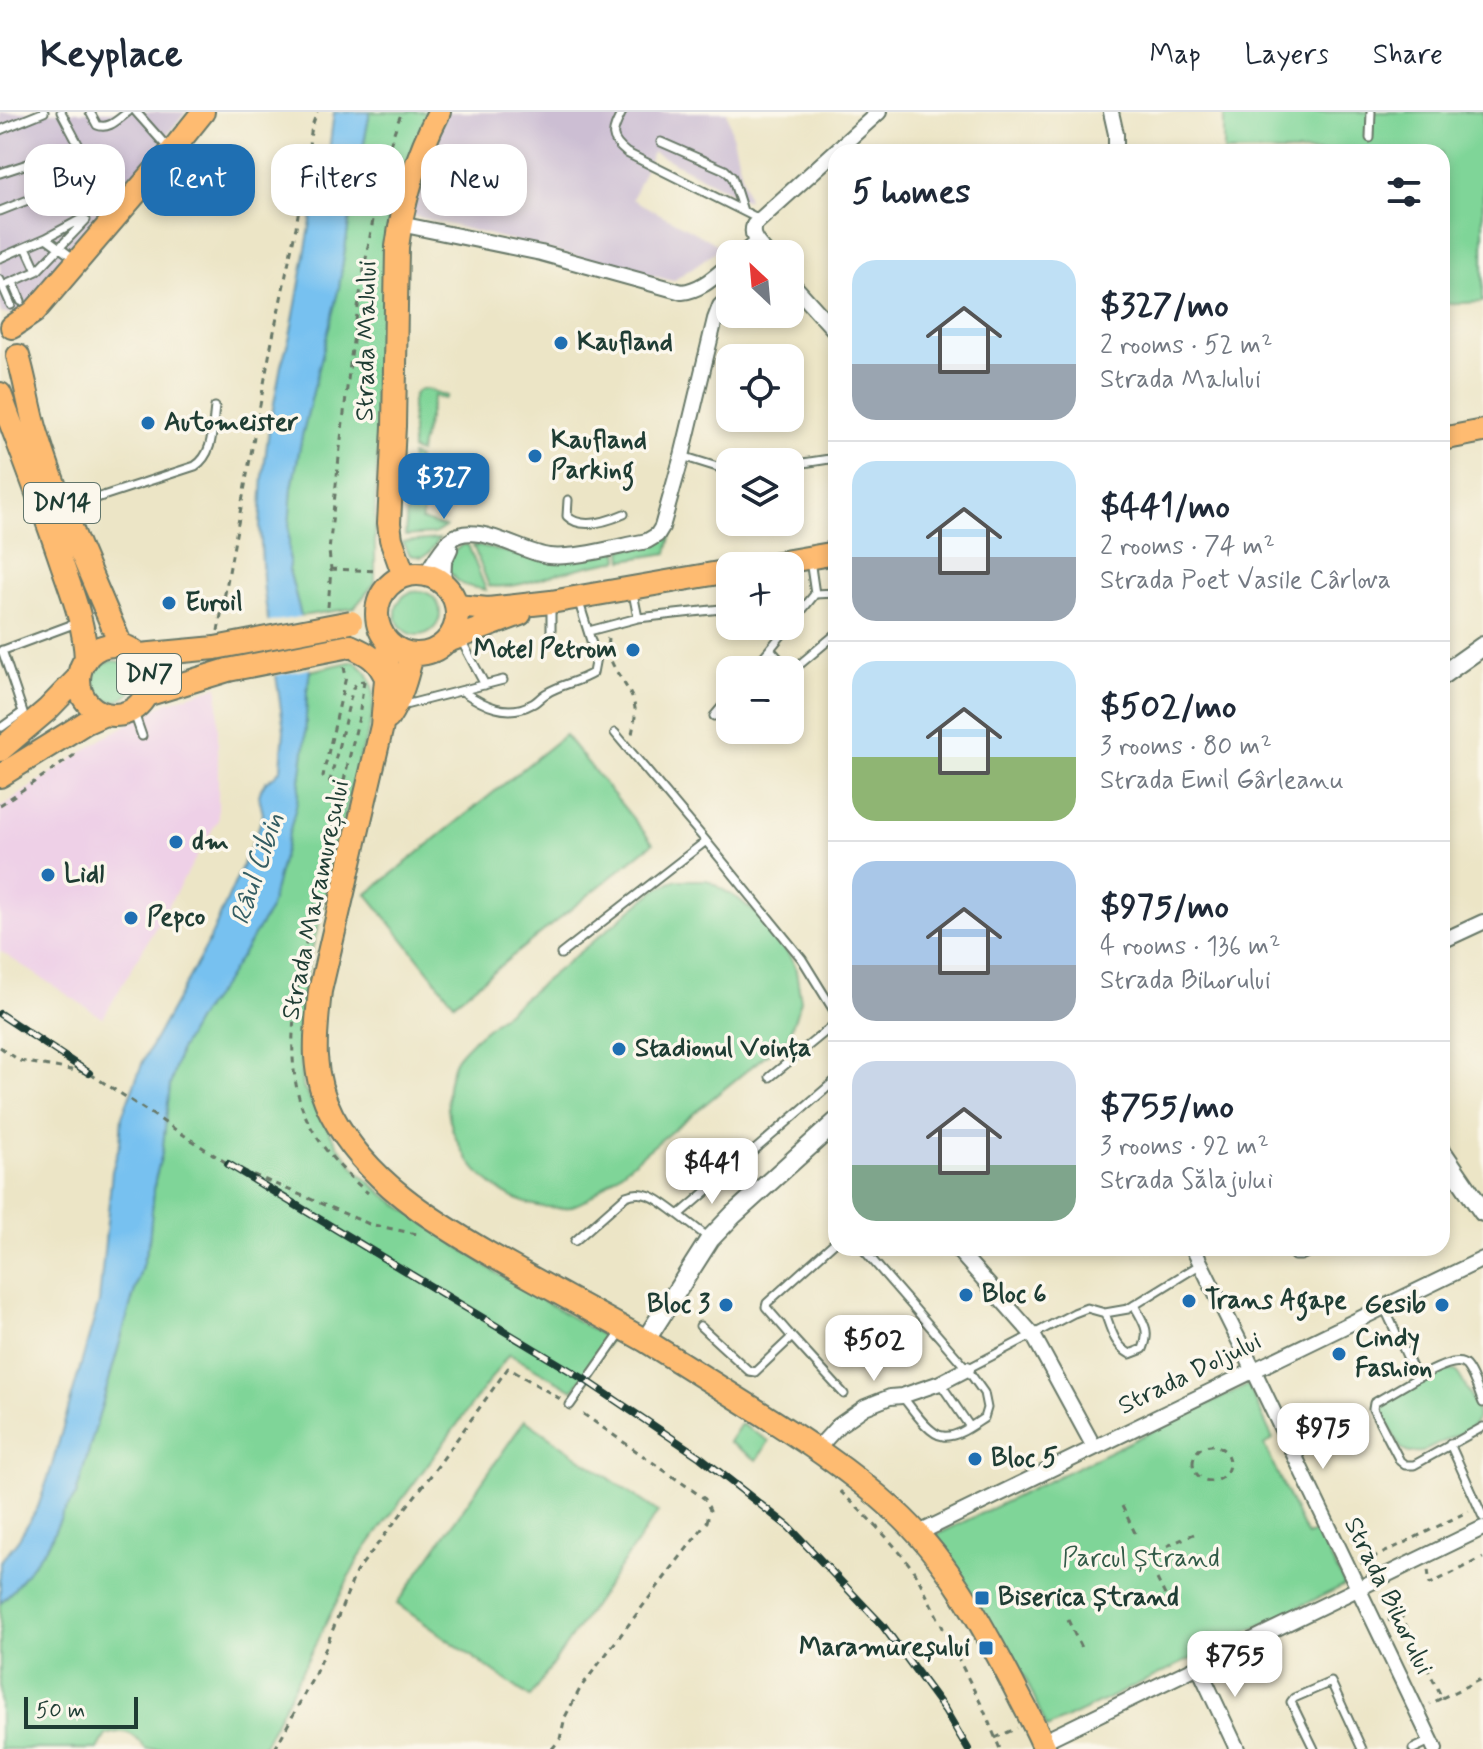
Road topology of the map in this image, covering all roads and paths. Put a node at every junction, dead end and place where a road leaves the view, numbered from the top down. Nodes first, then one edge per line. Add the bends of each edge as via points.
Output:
1 (44, 112) edge
2 (61, 112) edge
3 (90, 112) edge
4 (128, 112) edge
5 (136, 112) edge
6 (203, 112) edge
7 (317, 112) edge
8 (402, 112) edge
9 (439, 112) edge
10 (622, 112) edge
11 (879, 112) edge
12 (1111, 112) edge
13 (1122, 112) edge
14 (1371, 112) edge
15 (0, 130) edge
16 (1370, 138) dead end
17 (661, 142) dead end
18 (77, 144) edge
19 (164, 144) edge
20 (177, 144) edge
21 (843, 144) edge
22 (1116, 144) edge
23 (828, 157) edge
24 (24, 165) edge
25 (0, 173) edge
26 (141, 185) edge
27 (24, 202) edge
28 (125, 203) edge
29 (0, 211) edge
30 (743, 211) junction
31 (112, 216) edge
32 (759, 219) junction
33 (400, 224) junction
34 (46, 238) junction
35 (755, 240) edge
36 (22, 251) junction
37 (68, 254) junction
38 (4, 259) edge
39 (32, 271) junction
40 (716, 276) edge
41 (10, 280) edge
42 (804, 297) edge
43 (14, 310) edge
44 (716, 316) edge
45 (828, 323) edge
46 (9, 362) edge
47 (0, 394) edge
48 (215, 407) dead end
49 (10, 421) junction
50 (1483, 431) edge
51 (37, 433) junction
52 (1450, 437) edge
53 (682, 456) junction
54 (828, 459) edge
55 (804, 463) edge
56 (716, 467) edge
57 (568, 500) dead end
58 (64, 508) junction
59 (624, 514) dead end
60 (828, 555) edge
61 (810, 558) junction
62 (804, 559) edge
63 (331, 569) junction
64 (377, 571) dead end
65 (716, 573) edge
66 (424, 578) junction
67 (632, 588) junction
68 (828, 593) edge
69 (815, 594) junction
70 (578, 597) junction
71 (551, 602) junction
72 (457, 606) junction
73 (378, 607) junction
74 (804, 607) edge
75 (716, 610) edge
76 (638, 618) junction
77 (328, 620) dead end
78 (81, 621) junction
79 (609, 626) junction
80 (589, 631) junction
81 (551, 635) dead end
82 (454, 638) junction
83 (777, 640) edge
84 (828, 640) edge
85 (388, 642) junction
86 (1483, 646) edge
87 (215, 648) junction
88 (770, 649) junction
89 (130, 650) junction
90 (1, 651) edge
91 (345, 651) junction
92 (412, 654) junction
93 (764, 656) edge
94 (777, 656) edge
95 (1483, 657) edge
96 (804, 659) edge
97 (83, 668) junction
98 (1450, 671) edge
99 (1450, 671) edge
100 (387, 680) junction
101 (503, 680) dead end
102 (485, 685) junction
103 (462, 691) junction
104 (140, 702) junction
105 (105, 714) junction
106 (716, 714) edge
107 (714, 716) dead end
108 (389, 717) junction
109 (27, 718) junction
110 (1, 726) edge
111 (615, 733) dead end
112 (142, 736) dead end
113 (630, 749) junction
114 (0, 750) edge
115 (76, 754) dead end
116 (0, 776) edge
117 (0, 805) edge
118 (706, 841) junction
119 (1483, 922) edge
120 (1450, 937) edge
121 (561, 954) dead end
122 (828, 1001) edge
123 (828, 1030) edge
124 (0, 1047) edge
125 (770, 1077) dead end
126 (828, 1087) edge
127 (828, 1129) edge
128 (1450, 1164) edge
129 (370, 1195) dead end
130 (1483, 1212) edge
131 (679, 1215) junction
132 (418, 1230) dead end
133 (710, 1239) junction
134 (575, 1241) dead end
135 (828, 1248) edge
136 (869, 1256) edge
137 (963, 1256) edge
138 (1197, 1256) edge
139 (1483, 1259) edge
140 (1201, 1264) junction
141 (1134, 1305) junction
142 (1384, 1307) junction
143 (1105, 1313) junction
144 (700, 1326) dead end
145 (623, 1329) junction
146 (1033, 1335) junction
147 (792, 1337) junction
148 (645, 1341) junction
149 (967, 1369) junction
150 (1253, 1369) junction
151 (1417, 1378) junction
152 (940, 1383) junction
153 (844, 1394) dead end
154 (902, 1396) junction
155 (1483, 1403) edge
156 (570, 1405) junction
157 (970, 1427) junction
158 (1483, 1427) edge
159 (1450, 1444) junction
160 (1094, 1447) junction
161 (817, 1449) junction
162 (1195, 1473) joint
163 (836, 1487) dead end
164 (1122, 1506) dead end
165 (1478, 1507) junction
166 (1483, 1517) edge
167 (1483, 1528) edge
168 (919, 1533) junction
169 (1194, 1534) dead end
170 (1136, 1535) dead end
171 (1167, 1546) dead end
172 (1483, 1558) edge
173 (1427, 1564) dead end
174 (1349, 1570) junction
175 (1157, 1579) dead end
176 (1358, 1589) junction
177 (1171, 1607) dead end
178 (1381, 1613) dead end
179 (1068, 1620) dead end
180 (1082, 1650) dead end
181 (1198, 1666) junction
182 (1483, 1678) edge
183 (1442, 1698) junction
184 (1427, 1706) dead end
185 (1432, 1745) edge
186 (1042, 1747) edge
187 (275, 1749) edge
188 (552, 1749) edge
189 (1000, 1749) edge
190 (1237, 1749) edge
191 (1314, 1749) edge
192 (1362, 1749) edge
193 (1413, 1749) edge

1 - 15 lane
2 - 18 lane
3 - 4 lane via 102,128
5 - 19 lane
6 - 20 main road
7 - 87 path
8 - 63 path via 363,271 344,405
9 - 33 main road, Strada Malului via 425,140
10 - 30 lane via 614,140 627,153
11 - 21 street
12 - 13 street
12 - 22 street
14 - 16 lane
17 - 30 lane via 725,170
23 - 32 street
24 - 25 lane
26 - 28 main road
27 - 29 lane
30 - 32 lane
31 - 37 main road
32 - 35 street via 751,231
33 - 40 street via 541,253 682,292 694,291
33 - 66 main road, Strada Malului via 389,523 391,539
34 - 36 lane
34 - 37 lane
34 - 37 lane via 85,219
36 - 38 lane
36 - 39 lane
37 - 39 lane
37 - 43 main road via 34,312
39 - 41 lane
41 - 43 lane
41 - 43 lane
42 - 45 street
43 - 46 main road, DN14 via 20,341
44 - 53 street
46 - 51 main road, DN14 via 24,376
47 - 49 main road, DN14
48 - 58 lane via 203,461
49 - 51 lane via 23,422
49 - 78 main road, DN14
50 - 52 main road
51 - 58 main road, DN14
53 - 56 lane
53 - 66 street via 662,527 647,541 550,556 471,532 452,538
54 - 55 lane
57 - 59 lane via 567,516 579,523
58 - 89 main road, DN14
60 - 61 main road
61 - 62 main road
61 - 69 lane
63 - 64 path
63 - 77 path
65 - 67 main road
66 - 72 main road via 449,589
66 - 73 main road, DN7 via 387,588
67 - 70 main road
67 - 76 lane
68 - 69 lane
69 - 74 lane
70 - 71 main road
70 - 80 lane
71 - 72 main road via 488,609
71 - 81 lane
71 - 82 main road
72 - 82 main road
73 - 85 main road
73 - 87 main road, DN7, bridge via 351,622
75 - 76 lane
76 - 79 lane
78 - 90 lane
78 - 97 main road, DN14 via 86,640
79 - 80 lane
79 - 113 path via 606,648 635,709
80 - 103 lane via 596,657 593,673 533,704 498,710
82 - 92 main road via 434,650
82 - 102 lane
83 - 88 lane
84 - 96 lane
85 - 91 main road, DN7
85 - 92 main road
85 - 100 main road, Strada Maramureșului
86 - 98 street
87 - 89 main road, DN7
88 - 93 lane
88 - 94 lane
89 - 97 main road, DN7 via 101,648
89 - 104 main road, DN7 via 149,674
90 - 109 lane
91 - 100 main road via 369,654
91 - 104 main road, DN7, bridge via 228,670
91 - 129 path via 346,677 326,781 353,688 364,681 306,944 295,1007 293,1062 311,1127
92 - 108 main road, Strada Maramureșului
95 - 99 street
97 - 105 main road, DN7 via 83,696
97 - 109 main road, DN7
100 - 108 main road, Strada Maramureșului via 383,706
101 - 102 lane
102 - 103 lane
103 - 108 lane
104 - 105 main road, DN7
104 - 112 lane
105 - 116 main road, DN7
106 - 107 lane
108 - 145 main road, Strada Maramureșului via 320,991 314,1051 323,1095 369,1167 418,1210
109 - 110 lane
109 - 114 main road, DN7
111 - 113 lane
113 - 118 lane
115 - 117 path
118 - 121 lane
118 - 122 lane via 802,959
119 - 120 street
123 - 125 lane
124 - 132 path via 20,1061 89,1073 228,1164 369,1224 428,1236
126 - 131 lane
127 - 133 street
128 - 130 street
131 - 133 lane
131 - 134 lane via 636,1192
133 - 148 street
135 - 147 lane via 767,1303
136 - 149 lane
137 - 146 street
138 - 140 street, Strada Bihorului
139 - 142 street, Strada Doljului
140 - 141 lane
140 - 150 street, Strada Bihorului
141 - 143 lane
141 - 143 lane via 1147,1339 1143,1349 1130,1354 1113,1336
142 - 150 street, Strada Doljului
142 - 151 lane
143 - 146 lane via 1087,1308
144 - 147 lane via 755,1372
145 - 148 main road, Strada Maramureșului
145 - 156 lane
146 - 149 lane
146 - 160 street
147 - 153 lane
148 - 161 main road, Strada Maramureșului
149 - 152 street
149 - 157 lane via 984,1393 987,1408 984,1418
150 - 160 street, Strada Doljului
150 - 174 street, Strada Bihorului
151 - 155 lane via 1459,1362 1466,1365
151 - 159 lane via 1380,1398 1373,1409 1405,1465
152 - 154 street
152 - 157 lane
154 - 157 lane via 931,1431 943,1437
154 - 161 street via 852,1415
156 - 187 path via 508,1368 356,1572 315,1674
156 - 188 path via 705,1499 710,1510 707,1522 581,1687
158 - 159 lane
159 - 165 lane
160 - 168 street, Strada Doljului
161 - 168 main road, Strada Maramureșului
162 - 162 path via 1192,1461 1201,1446 1218,1446 1227,1454 1227,1472 1217,1480
163 - 189 path via 916,1574
164 - 170 path
165 - 166 lane
165 - 174 path
167 - 176 street
168 - 186 main road, Strada Maramureșului via 992,1643
169 - 171 path
172 - 173 path via 1430,1584
174 - 176 street, Strada Bihorului
175 - 177 path
176 - 181 street
176 - 185 street, Strada Bihorului
178 - 183 path via 1386,1622 1401,1615
179 - 180 path
181 - 186 street
181 - 190 street
182 - 183 path
183 - 184 path
185 - 193 lane
191 - 192 lane via 1291,1702 1331,1682

